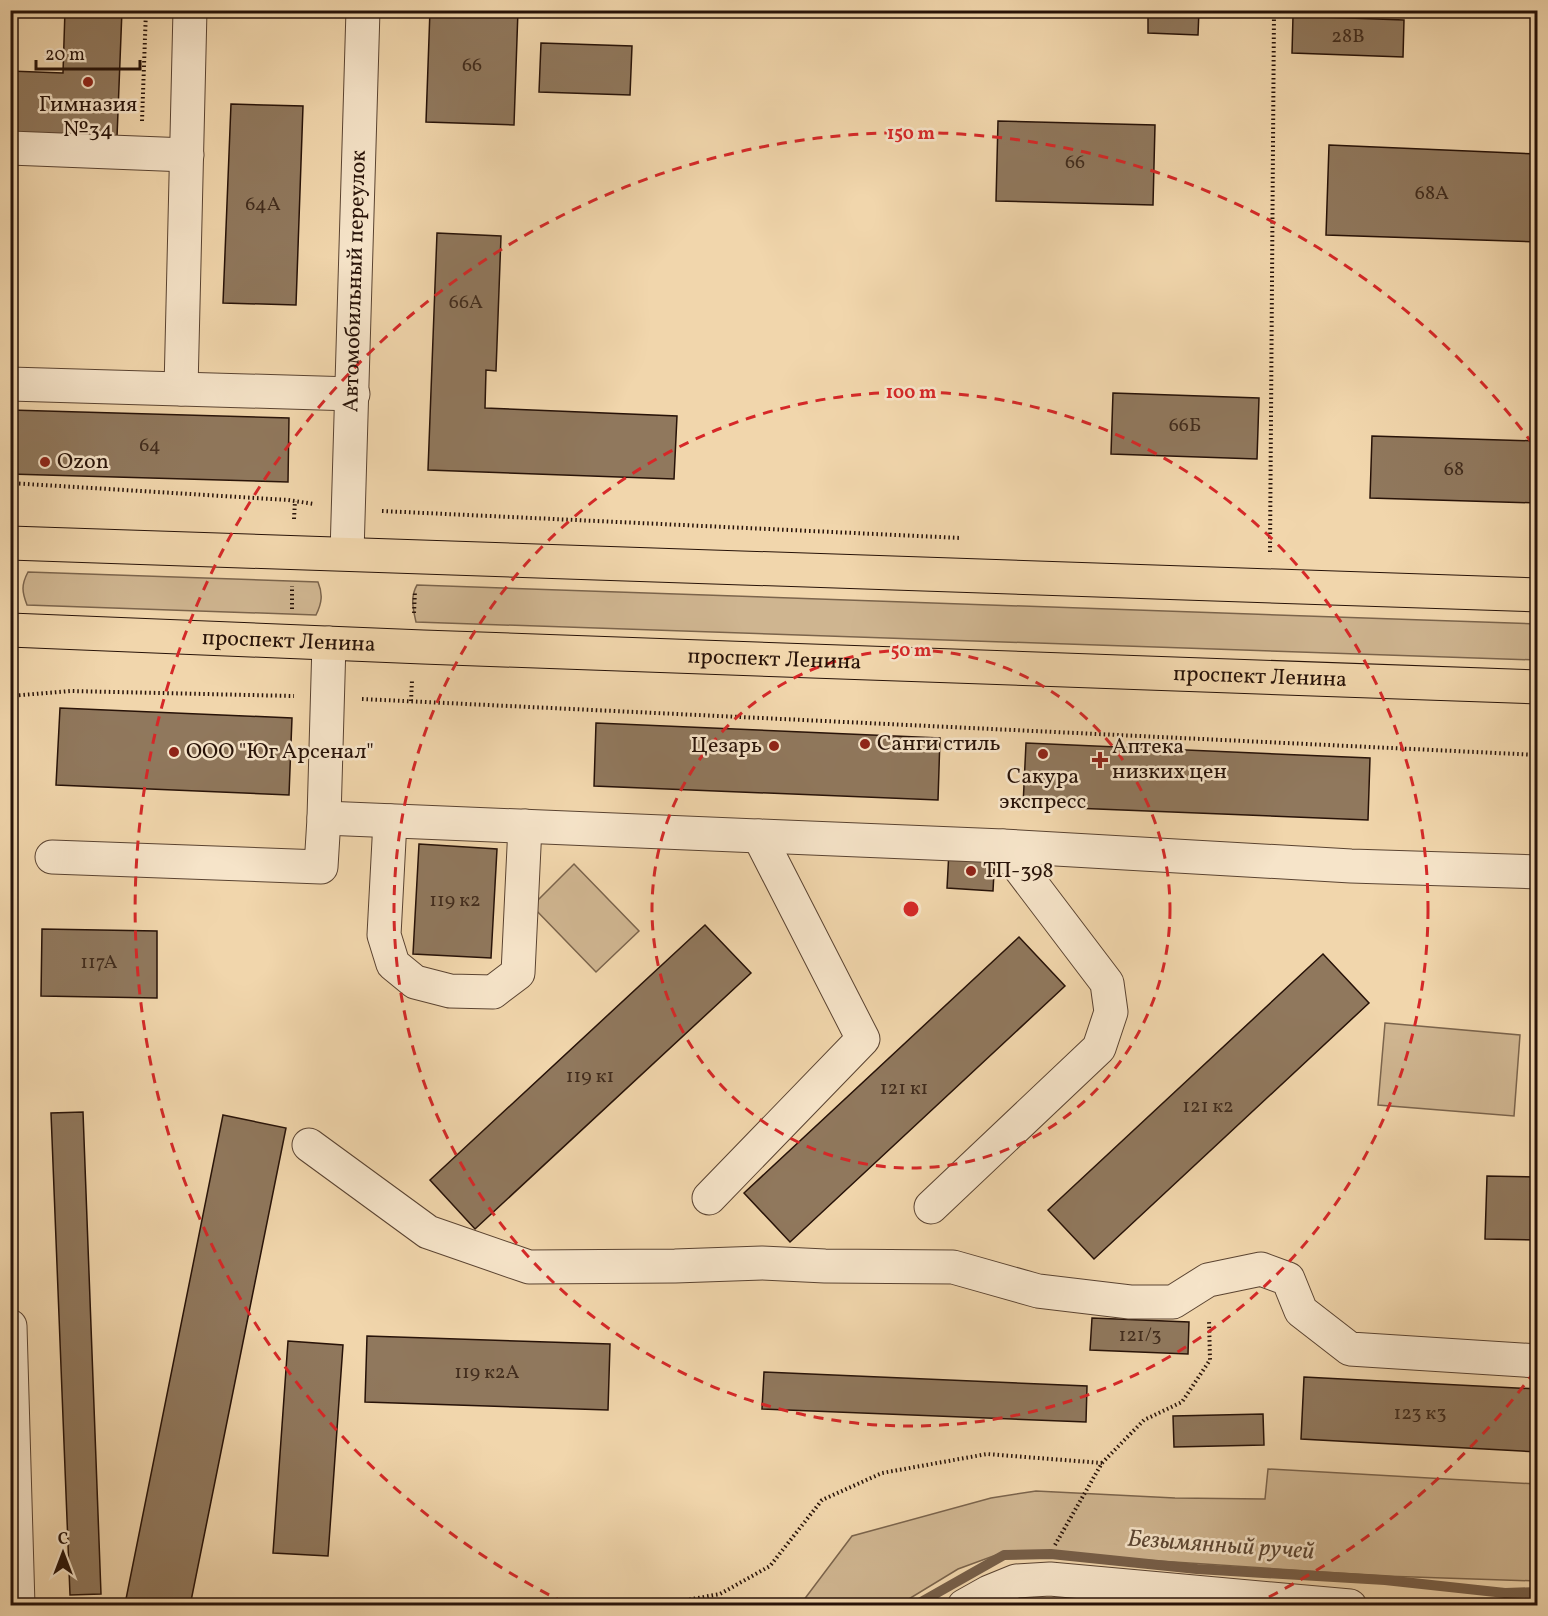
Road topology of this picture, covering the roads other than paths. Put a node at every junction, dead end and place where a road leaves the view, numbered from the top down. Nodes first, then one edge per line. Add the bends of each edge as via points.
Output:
1 (190, 10) edge
2 (363, 10) edge
3 (10, 148) edge
4 (187, 155) junction
5 (10, 384) edge
6 (181, 389) junction
7 (353, 394) junction
8 (10, 543) edge
9 (347, 553) junction
10 (1538, 595) edge
11 (10, 630) edge
12 (329, 643) junction
13 (1538, 687) edge
14 (324, 818) junction
15 (390, 820) junction
16 (525, 826) junction
17 (759, 836) junction
18 (1003, 846) junction
19 (52, 857) dead end
20 (1538, 872) edge
21 (309, 1145) dead end
22 (709, 1198) dead end
23 (931, 1208) dead end
24 (10, 1326) edge
25 (1538, 1361) edge
26 (981, 1601) edge
27 (18, 1605) edge
28 (1350, 1605) edge

1 - 4 street
2 - 7 street, Автомобильный переулок
3 - 4 street
4 - 6 street
5 - 6 street
6 - 7 street
7 - 9 street, Автомобильный переулок
8 - 9 main road
9 - 10 main road
11 - 12 main road, проспект Ленина
12 - 13 main road, проспект Ленина
12 - 14 street
14 - 15 street
14 - 19 street via 321,867
15 - 16 street
15 - 16 street via 384,936 393,964 415,982 450,991 492,992 518,974
16 - 17 street
17 - 18 street
17 - 22 street via 863,1039
18 - 20 street via 1352,866
18 - 23 street via 1107,983 1111,1012 1099,1048
21 - 25 street via 428,1232 529,1267 762,1263 953,1267 1038,1291 1130,1302 1173,1302 1208,1281 1261,1269 1288,1279 1301,1311 1350,1350
24 - 27 street
26 - 28 street via 1016,1581 1062,1580

